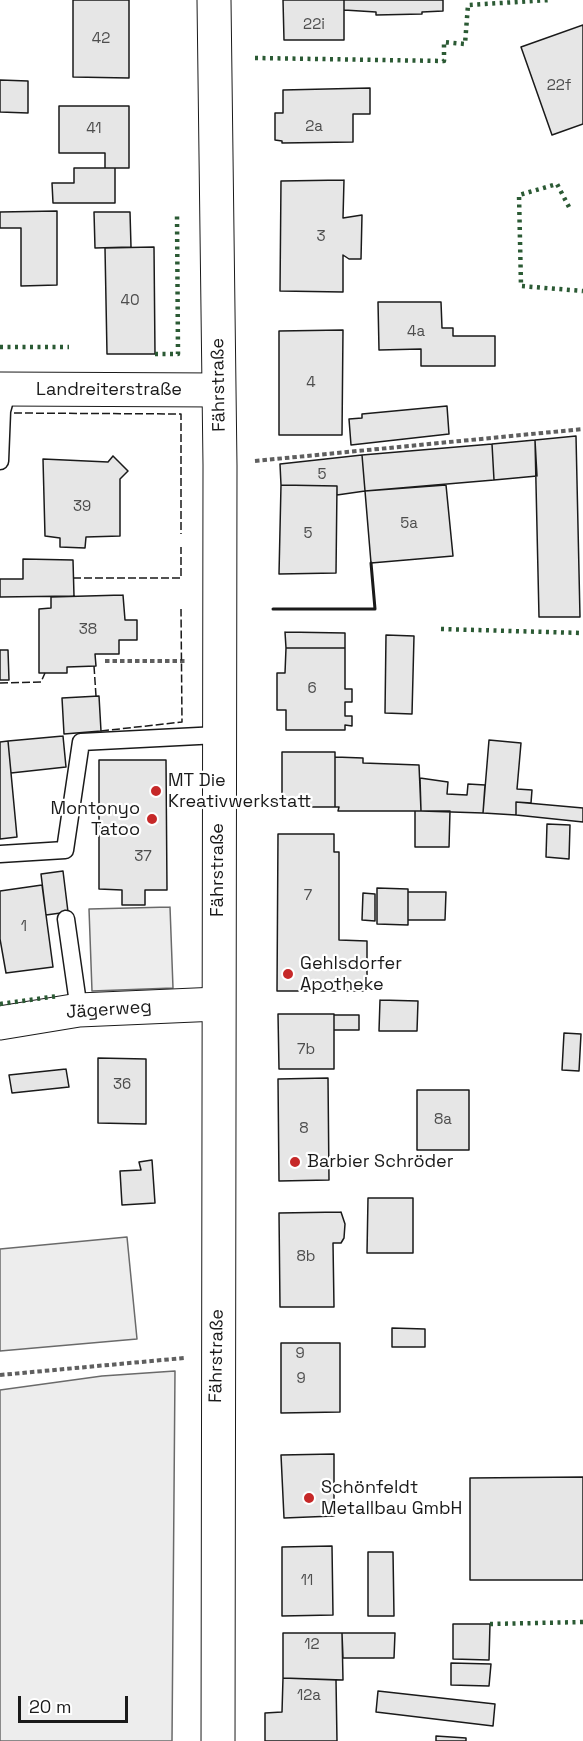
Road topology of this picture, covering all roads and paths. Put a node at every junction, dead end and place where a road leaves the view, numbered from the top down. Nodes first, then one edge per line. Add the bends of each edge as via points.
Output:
1 (214, 0) edge
2 (4, 389) edge
3 (218, 390) junction
4 (583, 429) edge
5 (0, 461) edge
6 (220, 465) junction
7 (105, 661) dead end
8 (182, 661) dead end
9 (218, 735) junction
10 (0, 854) edge
11 (66, 919) dead end
12 (218, 1004) junction
13 (79, 1010) junction
14 (0, 1023) edge
15 (218, 1357) junction
16 (0, 1375) edge
17 (218, 1741) edge

1 - 3 street, Fährstraße
2 - 3 street, Landreiterstraße
2 - 5 lane
3 - 6 street, Fährstraße
4 - 6 path
6 - 9 street, Fährstraße
7 - 8 path
9 - 10 lane via 81,742 65,850
9 - 12 street, Fährstraße
11 - 13 lane
12 - 13 street, Jägerweg
12 - 15 street, Fährstraße
13 - 14 street, Jägerweg
15 - 16 path
15 - 17 street, Fährstraße

